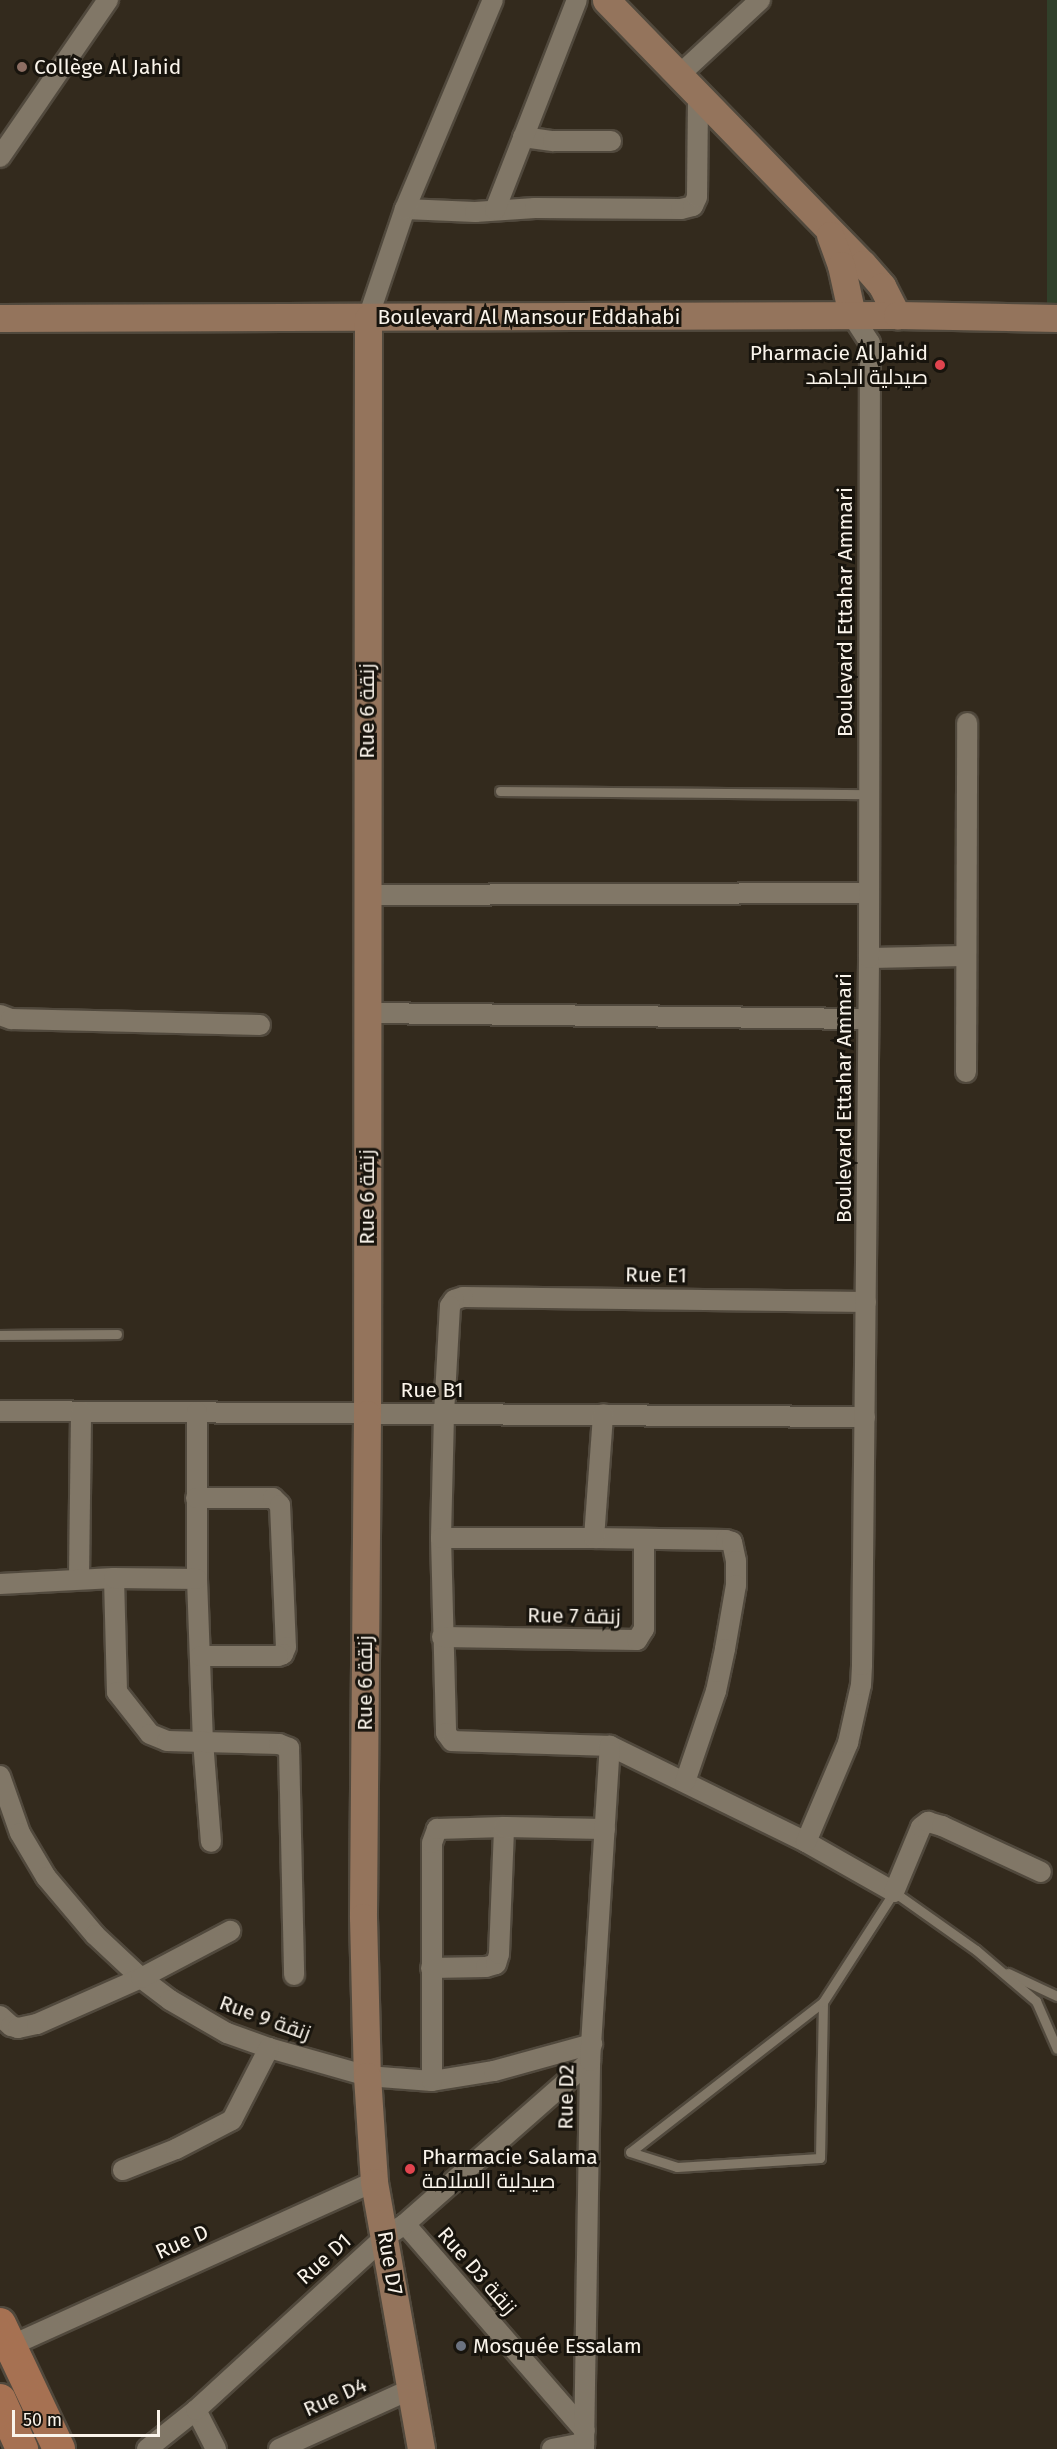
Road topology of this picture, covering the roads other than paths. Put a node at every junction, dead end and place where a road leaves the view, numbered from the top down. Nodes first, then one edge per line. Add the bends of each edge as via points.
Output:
1 (108, 0) edge
2 (493, 0) edge
3 (577, 0) edge
4 (606, 0) edge
5 (760, 0) edge
6 (678, 76) junction
7 (698, 97) junction
8 (524, 137) junction
9 (611, 141) dead end
10 (0, 157) edge
11 (405, 209) junction
12 (495, 210) junction
13 (828, 231) junction
14 (852, 315) junction
15 (897, 315) junction
16 (0, 318) edge
17 (368, 318) junction
18 (1057, 318) edge
19 (870, 343) junction
20 (967, 723) dead end
21 (500, 792) dead end
22 (868, 794) junction
23 (869, 893) junction
24 (367, 895) junction
25 (966, 956) junction
26 (869, 957) junction
27 (367, 1013) junction
28 (0, 1015) edge
29 (868, 1019) junction
30 (260, 1025) dead end
31 (966, 1072) dead end
32 (866, 1302) junction
33 (117, 1334) dead end
34 (0, 1335) edge
35 (0, 1411) edge
36 (81, 1412) junction
37 (197, 1412) junction
38 (367, 1414) junction
39 (444, 1414) junction
40 (603, 1414) junction
41 (865, 1417) junction
42 (196, 1498) junction
43 (441, 1538) junction
44 (594, 1538) junction
45 (644, 1539) junction
46 (114, 1578) junction
47 (79, 1579) junction
48 (197, 1579) junction
49 (0, 1584) edge
50 (442, 1637) junction
51 (200, 1656) junction
52 (203, 1741) junction
53 (610, 1746) junction
54 (0, 1776) edge
55 (685, 1782) junction
56 (504, 1827) junction
57 (605, 1829) junction
58 (211, 1842) dead end
59 (806, 1842) junction
60 (1041, 1872) dead end
61 (894, 1892) junction
62 (230, 1931) dead end
63 (431, 1968) junction
64 (998, 1968) junction
65 (294, 1975) dead end
66 (141, 1978) junction
67 (1057, 1995) edge
68 (823, 2002) junction
69 (0, 2016) edge
70 (268, 2048) junction
71 (1057, 2049) edge
72 (591, 2053) junction
73 (367, 2076) junction
74 (432, 2081) junction
75 (123, 2170) dead end
76 (374, 2182) junction
77 (395, 2231) junction
78 (5, 2335) edge
79 (411, 2389) junction
80 (0, 2400) edge
81 (196, 2410) junction
82 (584, 2441) edge
83 (22, 2449) edge
84 (59, 2449) edge
85 (147, 2449) edge
86 (216, 2449) edge
87 (279, 2449) edge
88 (421, 2449) edge
89 (552, 2449) edge

1 - 10 street
2 - 11 street
3 - 8 street
4 - 6 street
5 - 6 street
6 - 7 street
7 - 12 street via 697,197 693,206
7 - 13 street
8 - 9 street
8 - 12 street
11 - 12 street
11 - 17 street
13 - 14 street via 841,265
13 - 15 street via 882,286
14 - 15 street, Boulevard Al Mansour Eddahabi
14 - 17 street, Boulevard Al Mansour Eddahabi
14 - 19 street
15 - 18 street, Boulevard Al Mansour Eddahabi
15 - 19 street
16 - 17 street, Boulevard Al Mansour Eddahabi
17 - 24 street, Rue 6 زنقة
19 - 22 street, Boulevard Ettahar Ammari
20 - 25 street
21 - 22 lane
22 - 23 street, Boulevard Ettahar Ammari
23 - 24 street
23 - 26 street, Boulevard Ettahar Ammari
24 - 27 street, Rue 6 زنقة
25 - 26 street
25 - 31 street
26 - 29 street, Boulevard Ettahar Ammari
27 - 29 street
27 - 38 street, Rue 6 زنقة
28 - 30 street via 11,1019
29 - 32 street, Boulevard Ettahar Ammari
32 - 39 street, Rue E1 via 463,1297 453,1300 450,1306
32 - 41 street, Boulevard Ettahar Ammari
33 - 34 lane
35 - 36 street, Rue B1
36 - 37 street, Rue B1
36 - 47 street
37 - 38 street, Rue B1
37 - 42 street
38 - 39 street, Rue B1
38 - 73 street, Rue 6 زنقة via 363,1917
39 - 40 street, Rue B1
39 - 43 street
40 - 41 street, Rue B1
40 - 44 street
41 - 59 street, Boulevard Ettahar Ammari via 861,1685 848,1743
42 - 48 street
42 - 51 street via 273,1498 280,1505 286,1647 278,1656
43 - 44 street
43 - 50 street
44 - 45 street
45 - 50 street, Rue 7 زنقة via 644,1629 637,1640
45 - 55 street via 726,1540 732,1542 735,1552 736,1585 716,1691
46 - 47 street
46 - 48 street
46 - 52 street via 119,1697 158,1739
47 - 49 street
48 - 51 street
50 - 53 street via 446,1728 452,1741
51 - 52 street
52 - 58 street
52 - 65 street via 279,1744 289,1748
53 - 55 street
53 - 57 street, Rue D2
54 - 66 street, Rue 9 زنقة via 20,1833 46,1877 95,1935
55 - 59 street
56 - 57 street
56 - 63 street via 500,1954 496,1964
56 - 63 street via 441,1828 435,1833
57 - 72 street, Rue D2
59 - 61 street
60 - 61 street via 928,1822 921,1827
61 - 64 lane
61 - 68 lane
62 - 66 street
63 - 74 street
64 - 67 lane
64 - 71 lane via 1036,2001
66 - 69 street via 26,2028 11,2026
66 - 70 street, Rue 9 زنقة via 202,2020
68 - 68 lane via 814,2009 630,2152 676,2168 820,2158
70 - 73 street, Rue 9 زنقة
70 - 75 street via 232,2120 176,2149
72 - 74 street, Rue 9 زنقة
72 - 77 street, Rue D1
72 - 82 street, Rue D2
73 - 74 street, Rue 9 زنقة
73 - 76 street, Rue D7
76 - 77 street, Rue D7
76 - 78 street, Rue D
77 - 79 street, Rue D7
77 - 81 street, Rue D1
77 - 82 street, Rue D3 زنقة
78 - 84 main road
79 - 87 street, Rue D4
79 - 88 street, Rue D7
80 - 83 main road
81 - 85 street, Rue D1
81 - 86 street
82 - 89 street

